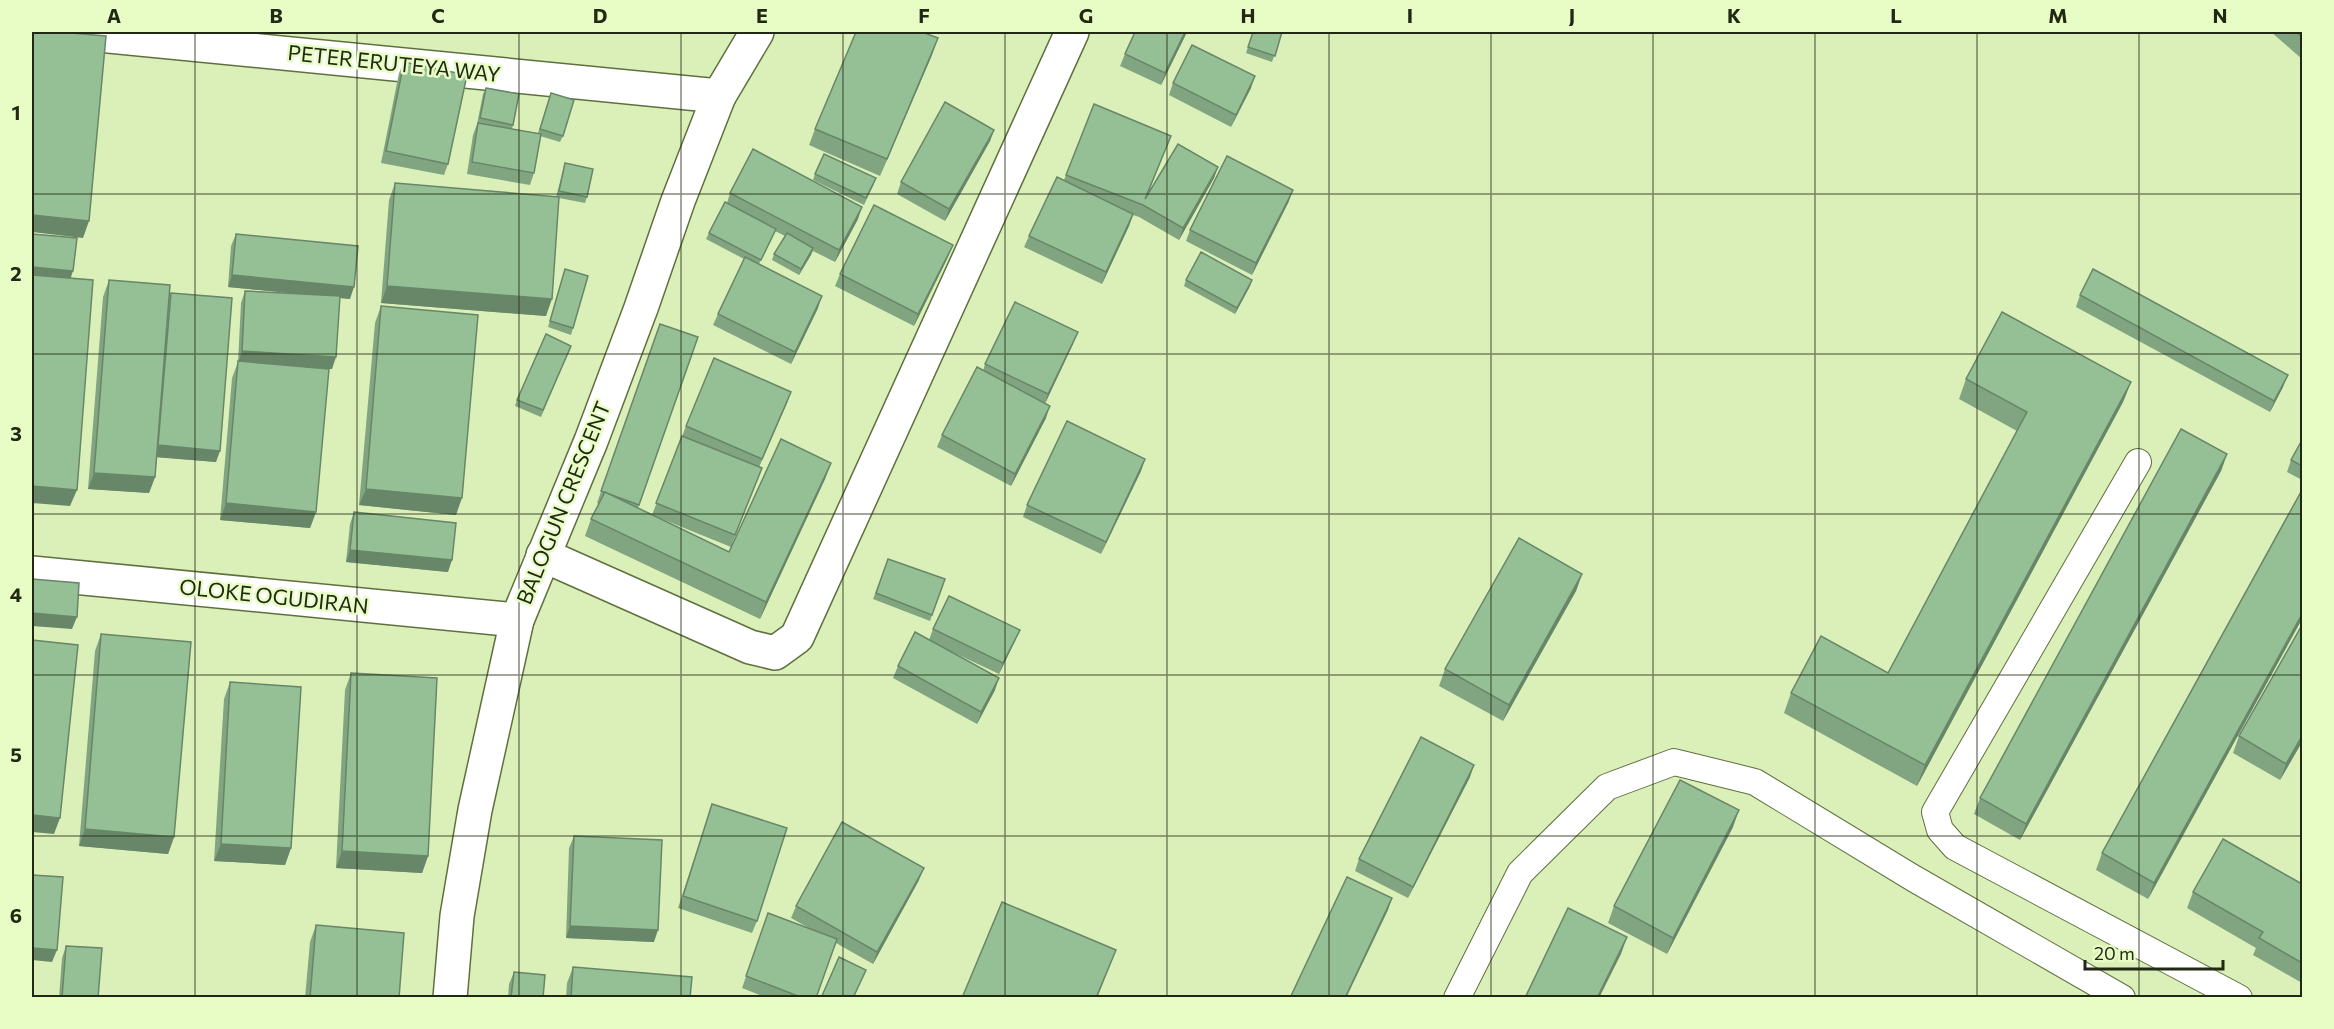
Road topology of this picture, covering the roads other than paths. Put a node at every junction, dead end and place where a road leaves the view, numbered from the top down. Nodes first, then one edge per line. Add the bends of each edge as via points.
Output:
1 (68, 32) edge
2 (758, 32) edge
3 (1072, 32) edge
4 (719, 96) junction
5 (2138, 462) dead end
6 (543, 555) junction
7 (32, 573) edge
8 (517, 620) junction
9 (450, 998) edge
10 (1457, 998) edge
11 (2122, 998) edge
12 (2239, 998) edge

1 - 4 street, PETER ERUTEYA WAY
2 - 4 street, BALOGUN CRESCENT
3 - 6 street via 797,637 775,653 750,647
4 - 6 street, BALOGUN CRESCENT via 642,308
5 - 12 lane via 1935,812 1940,830 1955,847
6 - 8 street, BALOGUN CRESCENT
7 - 8 street, OLOKE OGUDIRAN
8 - 9 street, BALOGUN CRESCENT via 475,810 457,915
10 - 11 lane via 1520,873 1607,787 1674,762 1755,782

